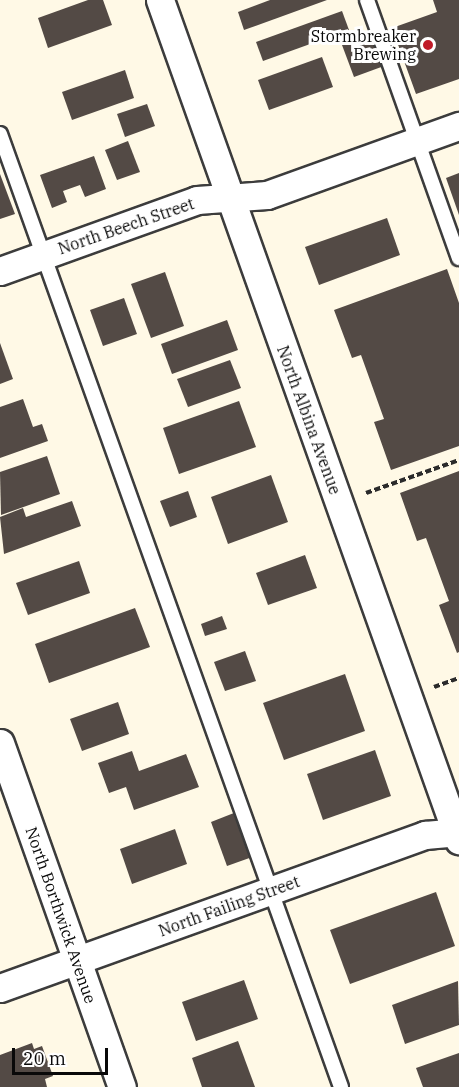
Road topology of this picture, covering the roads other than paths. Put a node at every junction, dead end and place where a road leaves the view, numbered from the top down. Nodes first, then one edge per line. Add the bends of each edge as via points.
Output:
1 (160, 0) edge
2 (367, 0) edge
3 (459, 126) edge
4 (0, 134) edge
5 (418, 141) junction
6 (230, 197) junction
7 (44, 255) junction
8 (459, 258) edge
9 (0, 271) edge
10 (0, 743) edge
11 (458, 835) edge
12 (270, 891) junction
13 (77, 960) junction
14 (0, 988) edge
15 (122, 1087) edge
16 (341, 1087) edge

1 - 6 street, North Albina Avenue
2 - 5 lane
3 - 5 street, North Beech Street
4 - 7 lane
5 - 6 street, North Beech Street via 267,195
5 - 8 lane
6 - 7 street, North Beech Street via 197,200
6 - 11 street, North Albina Avenue
7 - 9 street, North Beech Street
7 - 12 lane
10 - 13 street, North Borthwick Avenue
11 - 12 street, North Failing Street via 425,835
12 - 13 street, North Failing Street
12 - 16 lane
13 - 14 street, North Failing Street
13 - 15 street, North Borthwick Avenue

